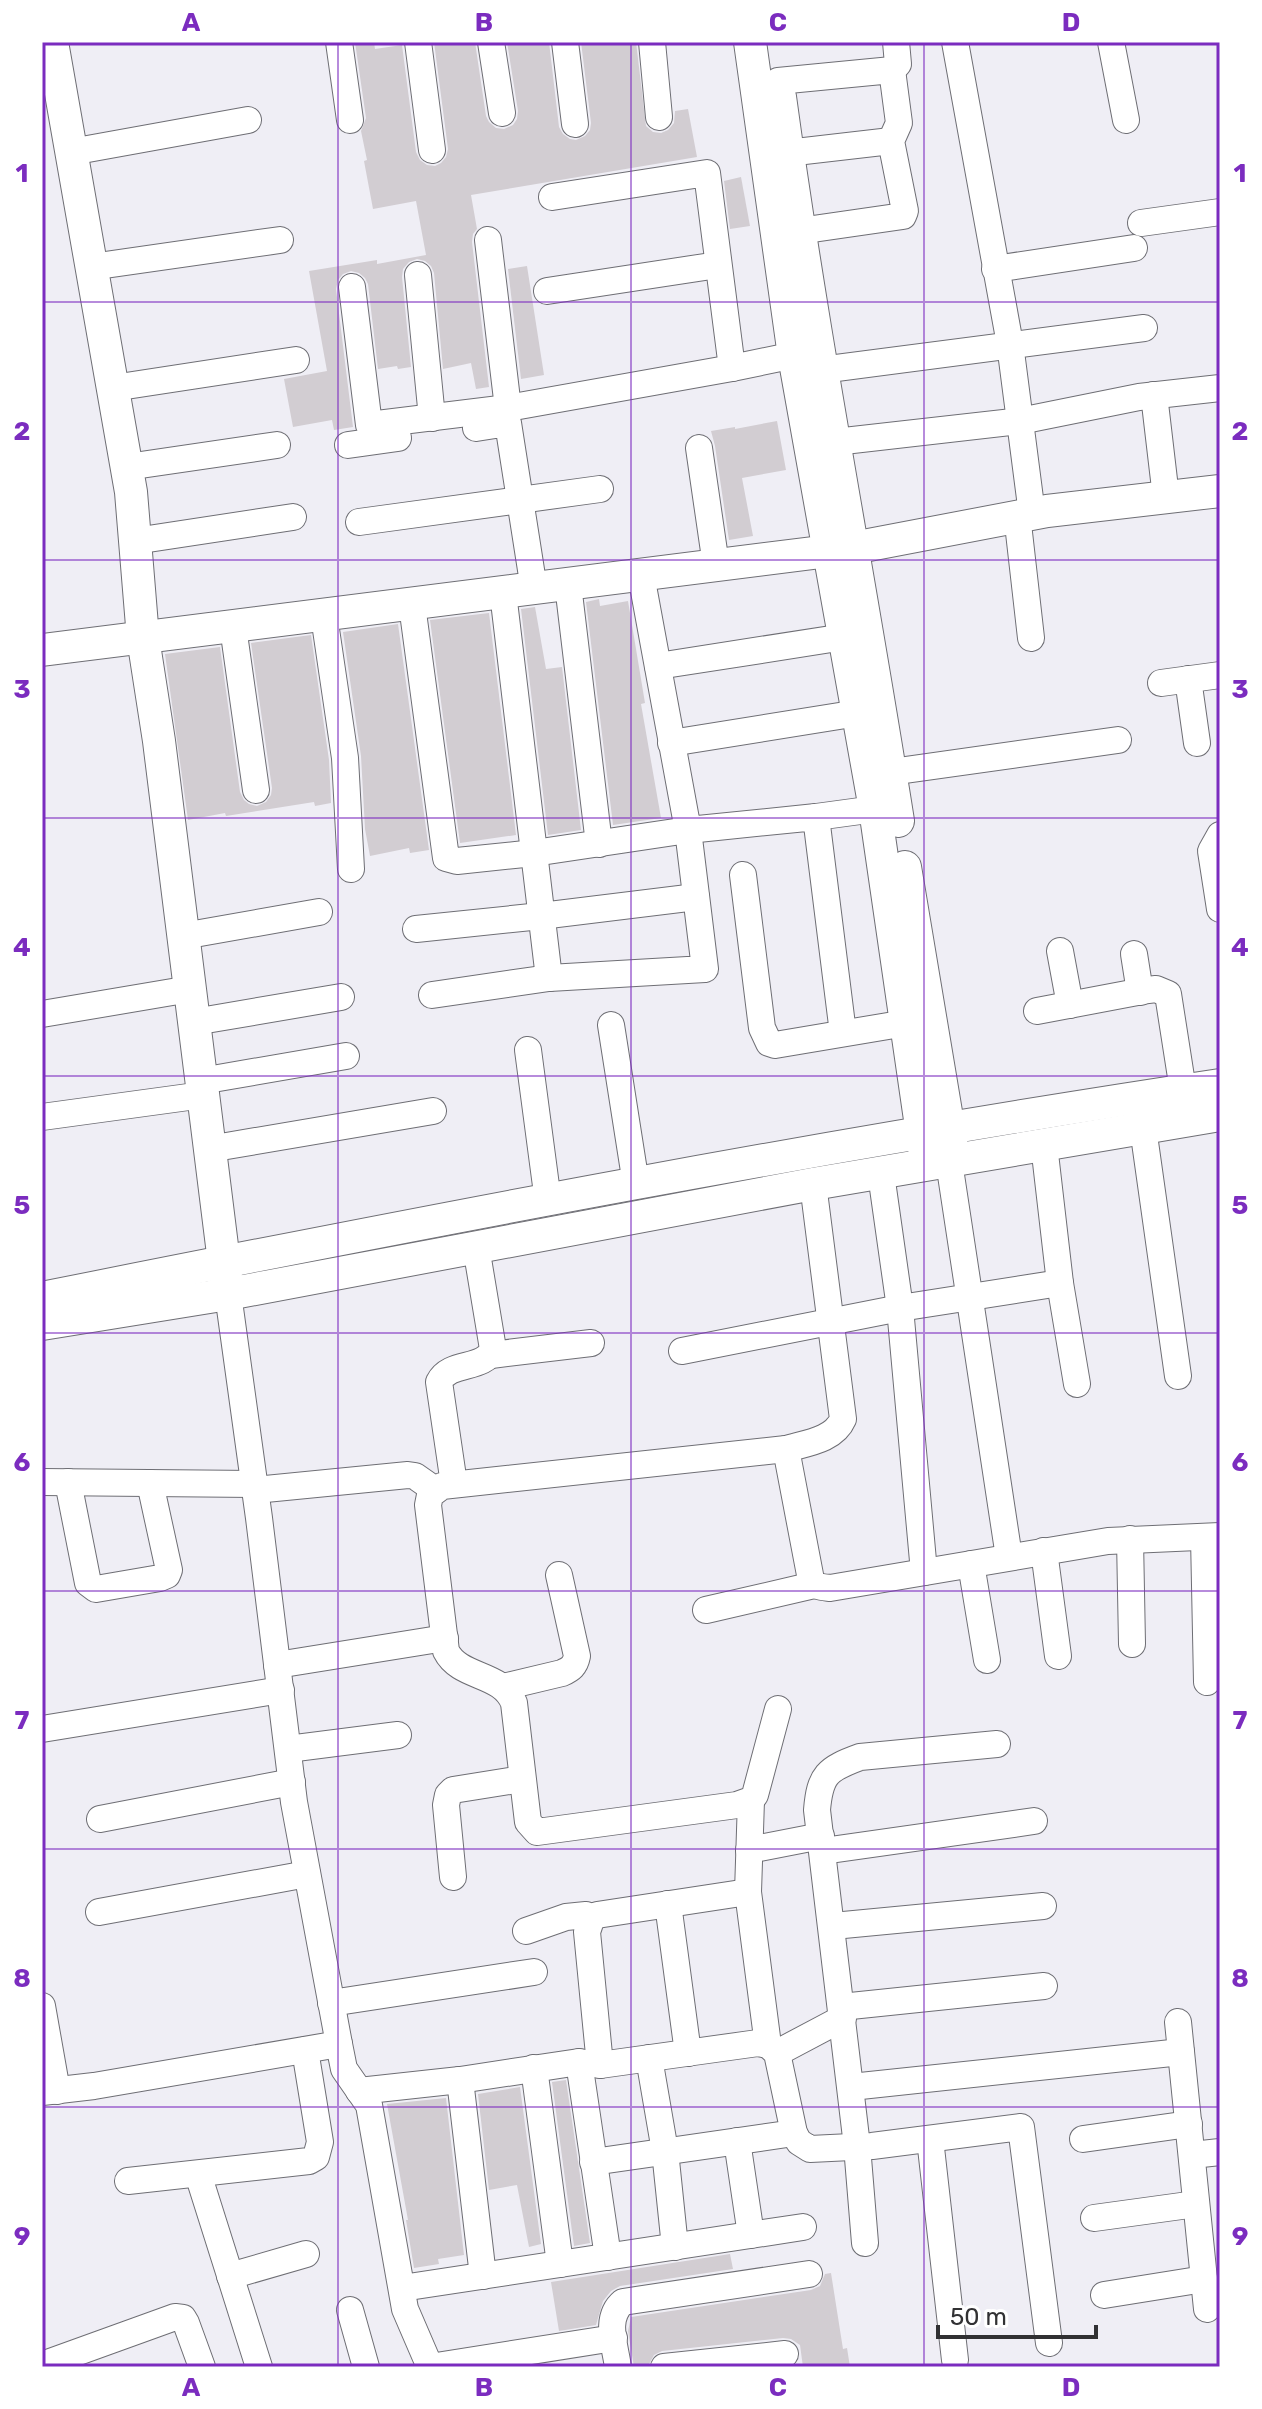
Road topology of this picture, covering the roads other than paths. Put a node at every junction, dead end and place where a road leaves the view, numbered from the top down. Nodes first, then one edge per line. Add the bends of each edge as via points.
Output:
1 (339, 42) edge
2 (418, 42) edge
3 (491, 42) edge
4 (565, 42) edge
5 (652, 42) edge
6 (750, 42) edge
7 (773, 42) edge
8 (896, 42) edge
9 (955, 42) edge
10 (1111, 42) edge
11 (50, 58) edge
12 (892, 70) junction
13 (778, 81) junction
14 (502, 113) dead end
15 (659, 117) dead end
16 (248, 120) dead end
17 (350, 120) dead end
18 (1126, 120) dead end
19 (575, 124) dead end
20 (891, 141) junction
21 (432, 150) dead end
22 (71, 152) junction
23 (787, 153) junction
24 (552, 197) dead end
25 (1220, 212) edge
26 (1141, 223) dead end
27 (799, 231) junction
28 (280, 240) dead end
29 (488, 240) dead end
30 (1134, 248) dead end
31 (718, 265) junction
32 (91, 267) junction
33 (995, 269) junction
34 (418, 275) dead end
35 (352, 287) dead end
36 (547, 291) dead end
37 (1144, 328) dead end
38 (1010, 344) junction
39 (811, 359) junction
40 (296, 360) dead end
41 (732, 368) junction
42 (113, 388) junction
43 (1220, 388) edge
44 (1154, 395) junction
45 (508, 408) junction
46 (432, 418) junction
47 (1020, 421) junction
48 (835, 442) junction
49 (277, 445) dead end
50 (348, 445) dead end
51 (699, 448) dead end
52 (127, 467) junction
53 (600, 489) dead end
54 (1220, 491) edge
55 (1166, 497) junction
56 (520, 498) junction
57 (1024, 515) junction
58 (293, 517) dead end
59 (359, 522) dead end
60 (135, 541) junction
61 (841, 549) junction
62 (716, 565) junction
63 (641, 575) junction
64 (568, 585) junction
65 (519, 591) junction
66 (412, 605) junction
67 (324, 616) junction
68 (233, 627) junction
69 (844, 637) junction
70 (143, 638) junction
71 (1031, 638) dead end
72 (42, 650) edge
73 (658, 666) junction
74 (1220, 675) edge
75 (1188, 679) junction
76 (1161, 683) dead end
77 (858, 713) junction
78 (1118, 740) dead end
79 (671, 743) junction
80 (1197, 743) dead end
81 (891, 772) junction
82 (256, 790) dead end
83 (875, 809) junction
84 (816, 817) junction
85 (688, 830) junction
86 (1220, 835) edge
87 (599, 844) junction
88 (534, 853) junction
89 (351, 869) dead end
90 (743, 875) dead end
91 (696, 897) junction
92 (1220, 909) edge
93 (319, 912) dead end
94 (541, 916) junction
95 (416, 929) dead end
96 (183, 936) junction
97 (1060, 951) dead end
98 (1134, 954) dead end
99 (549, 978) junction
100 (190, 989) junction
101 (1140, 992) junction
102 (432, 995) dead end
103 (341, 997) dead end
104 (1070, 1005) junction
105 (1037, 1011) dead end
106 (42, 1014) edge
107 (918, 1021) junction
108 (194, 1022) junction
109 (611, 1025) dead end
110 (843, 1033) junction
111 (528, 1050) dead end
112 (346, 1056) dead end
113 (1220, 1085) edge
114 (202, 1088) junction
115 (1183, 1090) junction
116 (433, 1111) dead end
117 (1220, 1115) edge
118 (42, 1117) edge
119 (1143, 1128) junction
120 (934, 1130) junction
121 (1044, 1145) junction
122 (209, 1149) junction
123 (944, 1162) junction
124 (881, 1174) junction
125 (636, 1184) junction
126 (813, 1184) junction
127 (548, 1201) junction
128 (476, 1247) junction
129 (225, 1278) junction
130 (1060, 1283) junction
131 (42, 1298) edge
132 (969, 1299) junction
133 (900, 1308) junction
134 (830, 1321) junction
135 (42, 1324) edge
136 (591, 1343) dead end
137 (682, 1351) dead end
138 (491, 1355) junction
139 (1178, 1376) dead end
140 (1077, 1384) dead end
141 (786, 1449) junction
142 (55, 1482) edge
143 (150, 1483) junction
144 (255, 1487) junction
145 (444, 1487) junction
146 (1212, 1536) edge
147 (1130, 1539) junction
148 (1044, 1551) junction
149 (1009, 1557) junction
150 (971, 1564) junction
151 (924, 1572) junction
152 (559, 1575) dead end
153 (814, 1585) junction
154 (706, 1610) dead end
155 (445, 1638) junction
156 (1132, 1644) dead end
157 (1058, 1656) dead end
158 (987, 1660) dead end
159 (279, 1677) junction
160 (1207, 1682) dead end
161 (503, 1687) junction
162 (778, 1709) dead end
163 (42, 1729) edge
164 (398, 1735) dead end
165 (997, 1744) dead end
166 (288, 1749) junction
167 (522, 1779) junction
168 (292, 1782) junction
169 (751, 1800) junction
170 (100, 1819) dead end
171 (1034, 1821) dead end
172 (822, 1843) junction
173 (749, 1850) junction
174 (307, 1874) junction
175 (453, 1877) dead end
176 (748, 1892) junction
177 (668, 1904) junction
178 (1043, 1906) dead end
179 (99, 1912) dead end
180 (591, 1920) junction
181 (833, 1926) junction
182 (526, 1931) dead end
183 (534, 1972) dead end
184 (1044, 1986) dead end
185 (331, 2003) junction
186 (42, 2006) edge
187 (842, 2013) junction
188 (1178, 2022) dead end
189 (339, 2044) junction
190 (772, 2049) junction
191 (305, 2050) junction
192 (1181, 2052) junction
193 (688, 2053) junction
194 (649, 2058) junction
195 (590, 2064) junction
196 (534, 2068) junction
197 (460, 2080) junction
198 (851, 2087) junction
199 (50, 2091) edge
200 (359, 2091) junction
201 (1189, 2124) junction
202 (794, 2133) junction
203 (930, 2139) junction
204 (1083, 2139) dead end
205 (737, 2141) junction
206 (857, 2146) junction
207 (665, 2151) junction
208 (1220, 2152) edge
209 (1192, 2155) junction
210 (593, 2162) junction
211 (198, 2174) junction
212 (128, 2181) dead end
213 (1196, 2204) junction
214 (1094, 2218) dead end
215 (803, 2227) dead end
216 (751, 2235) junction
217 (865, 2243) dead end
218 (675, 2247) junction
219 (306, 2254) dead end
220 (608, 2257) junction
221 (560, 2264) junction
222 (809, 2274) dead end
223 (230, 2276) junction
224 (483, 2276) junction
225 (1204, 2279) junction
226 (402, 2288) junction
227 (1104, 2295) dead end
228 (1207, 2309) dead end
229 (350, 2310) dead end
230 (614, 2338) junction
231 (1049, 2343) dead end
232 (785, 2354) dead end
233 (955, 2360) dead end
234 (42, 2365) edge
235 (202, 2367) edge
236 (259, 2367) edge
237 (366, 2367) edge
238 (430, 2367) edge
239 (618, 2367) edge
240 (664, 2367) edge

1 - 17 street
2 - 21 street
3 - 14 street
4 - 19 street
5 - 15 street
6 - 39 street
7 - 13 street
8 - 12 street via 898,64
9 - 33 street
10 - 18 street
11 - 22 street
12 - 13 street
12 - 20 street via 899,123
13 - 23 street
16 - 22 street
20 - 23 street
20 - 27 street via 903,216
22 - 32 street
23 - 27 street
24 - 31 street via 707,173
25 - 26 street
27 - 39 street
28 - 32 street
29 - 45 street
30 - 33 street
31 - 36 street
31 - 41 street
32 - 42 street
33 - 38 street
34 - 46 street
35 - 46 street via 369,425
37 - 38 street
38 - 39 street
38 - 47 street
39 - 41 street
39 - 48 street
39 - 61 street
40 - 42 street
41 - 45 street
42 - 52 street
43 - 44 street
44 - 47 street
44 - 55 street
45 - 46 street
47 - 48 street
47 - 57 street
48 - 61 street
49 - 52 street
50 - 56 street via 508,423
51 - 62 street
52 - 60 street
53 - 56 street
54 - 55 street
55 - 57 street
56 - 59 street
56 - 65 street
57 - 61 street
57 - 71 street
58 - 60 street
60 - 70 street
61 - 62 street
61 - 69 street
61 - 81 street
62 - 63 street
63 - 64 street
63 - 73 street
64 - 65 street
64 - 87 street
65 - 66 street
65 - 88 street
66 - 67 street
66 - 88 street via 446,858
67 - 68 street
67 - 89 street via 345,758
68 - 70 street
68 - 82 street
69 - 73 street
69 - 77 street
70 - 72 street
70 - 96 street
73 - 79 street
74 - 75 street
75 - 76 street
75 - 80 street
77 - 79 street
77 - 83 street
78 - 81 street
79 - 85 street
81 - 107 street
83 - 84 street
83 - 107 street
84 - 85 street
84 - 110 street
85 - 87 street
85 - 91 street
86 - 92 street via 1211,851
87 - 88 street
88 - 94 street
90 - 110 street via 764,1037 775,1045
91 - 94 street
91 - 99 street via 705,969
93 - 96 street
94 - 95 street
94 - 99 street
96 - 100 street
97 - 104 street
98 - 101 street
99 - 102 street
100 - 106 street
100 - 108 street
101 - 104 street
101 - 115 street via 1156,989 1168,994
103 - 108 street
104 - 105 street
107 - 110 street
107 - 120 street
108 - 114 street
109 - 125 street
111 - 127 street
112 - 114 street
113 - 115 street
114 - 118 street
114 - 122 street
115 - 120 street
116 - 122 street
117 - 119 street
119 - 121 street
119 - 139 street
120 - 123 street
120 - 125 street
121 - 123 street
121 - 130 street
122 - 129 street
123 - 124 street
123 - 132 street
124 - 126 street
124 - 133 street
125 - 127 street
126 - 128 street
126 - 134 street
127 - 129 street
128 - 129 street
128 - 138 street
129 - 131 street
129 - 135 street
129 - 144 street
130 - 132 street
130 - 140 street
132 - 133 street
132 - 149 street
133 - 134 street
133 - 151 street
134 - 137 street
134 - 141 street via 843,1419 838,1430 825,1437
136 - 138 street
138 - 145 street via 448,1371 439,1382
141 - 145 street
141 - 153 street
142 - 143 street
142 - 143 street via 88,1583 96,1589 167,1575
143 - 144 street
144 - 145 street via 408,1475
144 - 159 street
145 - 155 street via 430,1495 428,1505
146 - 147 street
146 - 160 street
147 - 148 street
147 - 156 street
148 - 149 street
148 - 157 street
149 - 150 street
150 - 151 street
150 - 158 street
151 - 153 street via 830,1588
152 - 161 street via 575,1664 562,1673
153 - 154 street
155 - 159 street
155 - 161 street via 455,1665
159 - 163 street
159 - 166 street
161 - 167 street via 514,1703
162 - 169 street
164 - 166 street
165 - 172 street via 843,1763 826,1774 819,1788
166 - 168 street
167 - 169 street via 528,1822 537,1832
167 - 175 street via 448,1795
168 - 170 street
168 - 174 street
169 - 173 street
171 - 172 street
172 - 173 street
172 - 181 street
173 - 176 street
174 - 179 street
174 - 185 street
176 - 177 street
176 - 190 street
177 - 180 street
177 - 193 street
178 - 181 street
180 - 182 street via 586,1915 566,1917
180 - 195 street
181 - 187 street
183 - 185 street
184 - 187 street
185 - 189 street
186 - 199 street
187 - 190 street
187 - 198 street
188 - 192 street
189 - 191 street
189 - 200 street via 344,2069
190 - 193 street via 758,2043
190 - 202 street
191 - 199 street
191 - 211 street via 320,2142 316,2157
192 - 198 street
192 - 201 street
193 - 194 street
194 - 195 street
194 - 207 street
195 - 196 street
195 - 210 street
196 - 197 street
196 - 221 street
197 - 200 street
197 - 224 street
198 - 206 street
200 - 226 street via 369,2105
201 - 204 street
201 - 209 street
202 - 205 street
202 - 206 street via 810,2149
203 - 206 street
203 - 231 street via 1021,2127
203 - 233 street
205 - 207 street
205 - 216 street
206 - 217 street
207 - 210 street
207 - 218 street
208 - 209 street
209 - 213 street
210 - 220 street
211 - 212 street
211 - 223 street
213 - 214 street
213 - 225 street
215 - 216 street
216 - 218 street
218 - 220 street
219 - 223 street
220 - 221 street
221 - 224 street
222 - 230 street via 623,2302 611,2318
223 - 236 street
224 - 226 street
225 - 227 street
225 - 228 street
226 - 238 street via 405,2309
229 - 237 street
230 - 238 street
230 - 239 street
232 - 240 street
234 - 235 street via 180,2317

